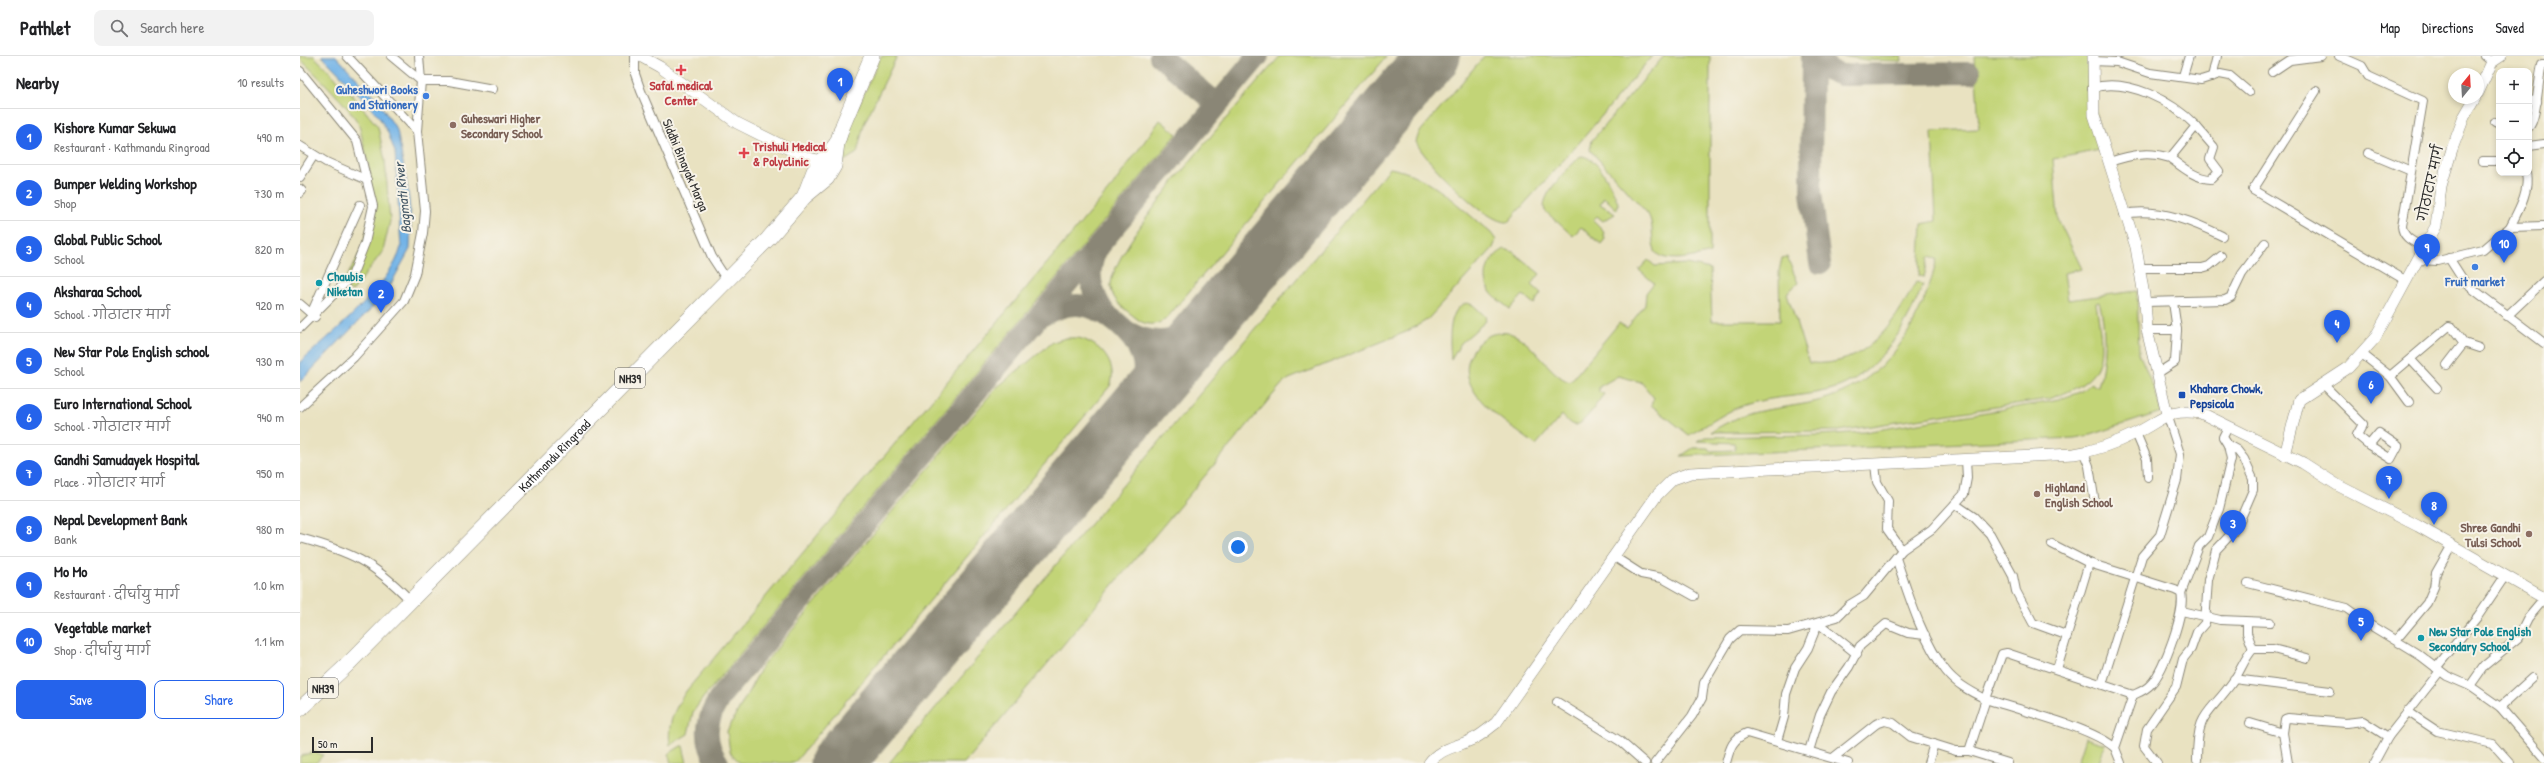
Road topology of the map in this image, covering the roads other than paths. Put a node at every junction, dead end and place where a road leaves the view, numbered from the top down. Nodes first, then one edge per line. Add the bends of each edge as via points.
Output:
1 (347, 56) edge
2 (391, 56) edge
3 (419, 56) edge
4 (635, 56) edge
5 (640, 56) edge
6 (872, 56) edge
7 (2189, 56) edge
8 (2217, 56) edge
9 (2321, 56) edge
10 (2339, 56) edge
11 (2093, 58) edge
12 (2289, 58) edge
13 (2492, 58) edge
14 (2544, 65) edge
15 (300, 71) edge
16 (2272, 72) dead end
17 (2183, 76) junction
18 (2212, 77) junction
19 (2484, 78) edge
20 (421, 81) junction
21 (2092, 88) junction
22 (493, 89) dead end
23 (2316, 91) dead end
24 (2249, 92) dead end
25 (2541, 94) edge
26 (2533, 101) edge
27 (2472, 104) edge
28 (2196, 126) junction
29 (417, 130) junction
30 (2544, 144) edge
31 (300, 146) edge
32 (2532, 146) edge
33 (2368, 153) dead end
34 (314, 155) junction
35 (2170, 158) junction
36 (2483, 161) dead end
37 (2496, 161) edge
38 (2109, 162) junction
39 (825, 169) junction
40 (2411, 171) junction
41 (2526, 176) edge
42 (300, 177) edge
43 (367, 180) junction
44 (300, 189) edge
45 (300, 193) edge
46 (360, 205) dead end
47 (2124, 214) junction
48 (2544, 226) edge
49 (2510, 227) junction
50 (2222, 236) dead end
51 (2265, 243) dead end
52 (2425, 248) junction
53 (2221, 256) dead end
54 (2449, 258) junction
55 (2418, 260) junction
56 (2140, 268) junction
57 (727, 280) junction
58 (2405, 280) junction
59 (2544, 281) edge
60 (2145, 302) junction
61 (2173, 302) junction
62 (300, 304) edge
63 (314, 316) junction
64 (2507, 316) junction
65 (300, 328) edge
66 (2147, 330) junction
67 (2176, 330) junction
68 (2464, 343) junction
69 (2544, 343) edge
70 (2479, 348) dead end
71 (2362, 354) junction
72 (2411, 360) junction
73 (2447, 365) dead end
74 (2158, 373) junction
75 (2390, 376) junction
76 (2323, 384) junction
77 (2437, 388) dead end
78 (2408, 402) dead end
79 (300, 407) edge
80 (2167, 414) junction
81 (2228, 427) junction
82 (2136, 433) junction
83 (2228, 445) junction
84 (2369, 445) dead end
85 (2084, 452) junction
86 (2285, 455) junction
87 (1966, 459) junction
88 (1875, 464) junction
89 (2148, 477) dead end
90 (2094, 497) dead end
91 (1955, 504) junction
92 (301, 539) edge
93 (2052, 544) dead end
94 (2452, 545) junction
95 (1902, 550) junction
96 (1613, 556) junction
97 (1896, 558) junction
98 (2089, 563) junction
99 (2505, 576) junction
100 (2136, 578) junction
101 (2248, 583) dead end
102 (2181, 593) junction
103 (1694, 596) dead end
104 (2544, 598) edge
105 (410, 600) junction
106 (2182, 611) junction
107 (2206, 618) junction
108 (2247, 622) junction
109 (2270, 622) dead end
110 (1818, 623) junction
111 (1925, 635) junction
112 (2066, 635) junction
113 (2396, 640) junction
114 (2253, 649) junction
115 (1857, 654) junction
116 (2307, 658) dead end
117 (2057, 668) junction
118 (2438, 669) junction
119 (2532, 678) dead end
120 (2234, 679) junction
121 (2102, 684) junction
122 (2470, 686) junction
123 (2330, 691) dead end
124 (2133, 695) junction
125 (1986, 699) junction
126 (1557, 702) dead end
127 (2500, 707) junction
128 (300, 709) edge
129 (2407, 711) junction
130 (2250, 723) dead end
131 (2283, 733) junction
132 (2388, 737) junction
133 (1777, 741) junction
134 (1934, 744) junction
135 (2115, 748) junction
136 (1809, 751) junction
137 (1969, 751) junction
138 (1833, 758) junction
139 (2544, 758) edge
140 (2197, 760) dead end
141 (1429, 763) edge
142 (1644, 763) edge
143 (1655, 763) edge
144 (1726, 763) edge
145 (1848, 763) edge
146 (1928, 763) edge
147 (2008, 763) edge
148 (2120, 763) edge
149 (2157, 763) edge
150 (2288, 763) edge
151 (2374, 763) edge
152 (2510, 763) edge

1 - 29 street
2 - 20 street
3 - 20 street
4 - 57 street, Siddhi Binayak Marga via 636,74 641,91 712,257
5 - 39 main road via 737,123
6 - 39 highway, Kathmandu Ringroad / NH39
7 - 17 street
8 - 18 street
9 - 12 street
10 - 40 street via 2362,66 2368,76 2423,100
11 - 17 street via 2117,62 2150,73
11 - 21 main road
12 - 16 street
13 - 19 main road
14 - 25 street via 2542,64
15 - 43 street via 357,140
17 - 18 street via 2201,80
18 - 24 street via 2220,74 2230,76
20 - 22 street via 449,81
20 - 29 street
21 - 28 street via 2115,84 2146,94 2182,112
21 - 38 main road via 2094,115
23 - 58 street via 2253,190
25 - 26 street
27 - 52 main road, गोठाटार मार्ग via 2452,149 2441,186 2437,221
28 - 35 street
28 - 35 street via 2214,147 2210,159 2219,168 2217,174 2205,179 2186,170
29 - 79 street via 425,212 422,240 410,292 354,357
30 - 32 street
31 - 34 street
33 - 40 street
34 - 42 street
34 - 43 street via 345,172
35 - 38 street via 2150,153 2129,155
36 - 37 street
38 - 47 main road
39 - 57 highway, Kathmandu Ringroad / NH39 via 768,240
40 - 52 street via 2403,233
41 - 49 street via 2526,188 2520,209
43 - 63 street via 373,206 365,243 352,276
44 - 45 street
46 - 63 street
47 - 50 street via 2140,210 2201,225
47 - 56 main road
48 - 49 street
49 - 54 street via 2483,250
51 - 61 street via 2245,269 2231,297 2218,301
52 - 55 main road, गोठाटार मार्ग
53 - 56 street via 2202,268
54 - 55 street
54 - 64 street via 2465,283
55 - 58 main road, गोठाटार मार्ग
56 - 60 main road
57 - 105 highway, Kathmandu Ringroad / NH39
58 - 71 main road, गोठाटार मार्ग via 2375,338
59 - 64 street
60 - 61 street
60 - 66 main road
61 - 67 street
62 - 63 street
63 - 65 street
64 - 69 street
66 - 67 street
66 - 74 main road
67 - 74 street via 2175,362
68 - 70 street
68 - 72 street via 2449,326
68 - 73 street
71 - 75 street
71 - 76 main road, गोठाटार मार्ग via 2348,368
72 - 75 street
72 - 77 street
74 - 80 main road
75 - 78 street
76 - 84 street via 2363,424 2357,435
76 - 86 main road, गोठाटार मार्ग via 2299,400
80 - 81 main road via 2201,413
80 - 82 main road
80 - 100 street via 2180,454 2180,466 2160,535 2142,556
81 - 83 street via 2223,437
81 - 86 main road
82 - 85 main road
82 - 89 street via 2147,459
83 - 102 street via 2231,459 2219,509 2208,537 2199,546
83 - 107 street via 2237,450 2244,460 2252,479 2253,490 2233,532 2216,550 2208,580
85 - 87 main road
85 - 90 street
86 - 94 main road
87 - 88 main road
87 - 91 street via 1967,478 1964,494
88 - 95 street via 1877,482 1888,501 1887,529
88 - 96 main road via 1715,470 1684,474 1665,485
91 - 95 street via 1932,529
91 - 112 street via 1974,517 1990,534 2013,576 2016,591 2033,623
92 - 105 street via 334,547 371,565
93 - 98 street
94 - 99 main road
94 - 113 street via 2436,573 2434,587 2427,603
95 - 97 street
96 - 103 street via 1641,574 1662,578
96 - 141 main road via 1496,723 1474,738 1445,749
97 - 110 street via 1864,596 1849,605 1837,617
97 - 111 street
98 - 100 street
98 - 112 street
99 - 104 main road
99 - 118 street
100 - 102 street
100 - 121 street
101 - 113 street via 2346,608
102 - 106 street
104 - 122 street via 2528,618 2518,638 2484,666
105 - 128 highway, Kathmandu Ringroad / NH39
106 - 107 street
106 - 124 street via 2159,673 2147,688
107 - 108 street
107 - 149 street via 2197,632 2191,649 2183,659 2176,687 2147,729 2144,746
108 - 109 street
108 - 114 street via 2247,632
110 - 115 street
110 - 133 street via 1808,648 1795,668 1786,694 1784,717
110 - 143 street via 1788,631 1740,630 1730,639 1704,683 1702,698 1692,716
111 - 115 street via 1908,633 1886,624 1860,646
111 - 125 street via 1946,672 1969,691
112 - 117 street
113 - 118 street
114 - 116 street via 2273,650
114 - 120 street via 2243,661
115 - 136 street via 1825,702
117 - 121 street
117 - 125 street via 2007,653 2002,654
118 - 122 street
118 - 129 street
119 - 127 street
120 - 123 street
120 - 140 street via 2200,723 2197,734
121 - 124 street
122 - 127 street
124 - 135 street
125 - 135 street via 2082,730
125 - 137 street
126 - 142 street via 1620,741
127 - 139 street
129 - 132 street
129 - 152 street via 2437,731 2493,744
130 - 131 street
131 - 132 street via 2285,719 2292,717 2346,723 2362,721
131 - 150 street
132 - 151 street
133 - 136 street
133 - 144 street via 1747,733 1737,737 1732,743
134 - 137 street via 1956,751
134 - 138 street via 1911,737 1893,723 1885,721 1876,724
134 - 146 street
135 - 148 street
136 - 138 street
137 - 147 street
138 - 145 street

